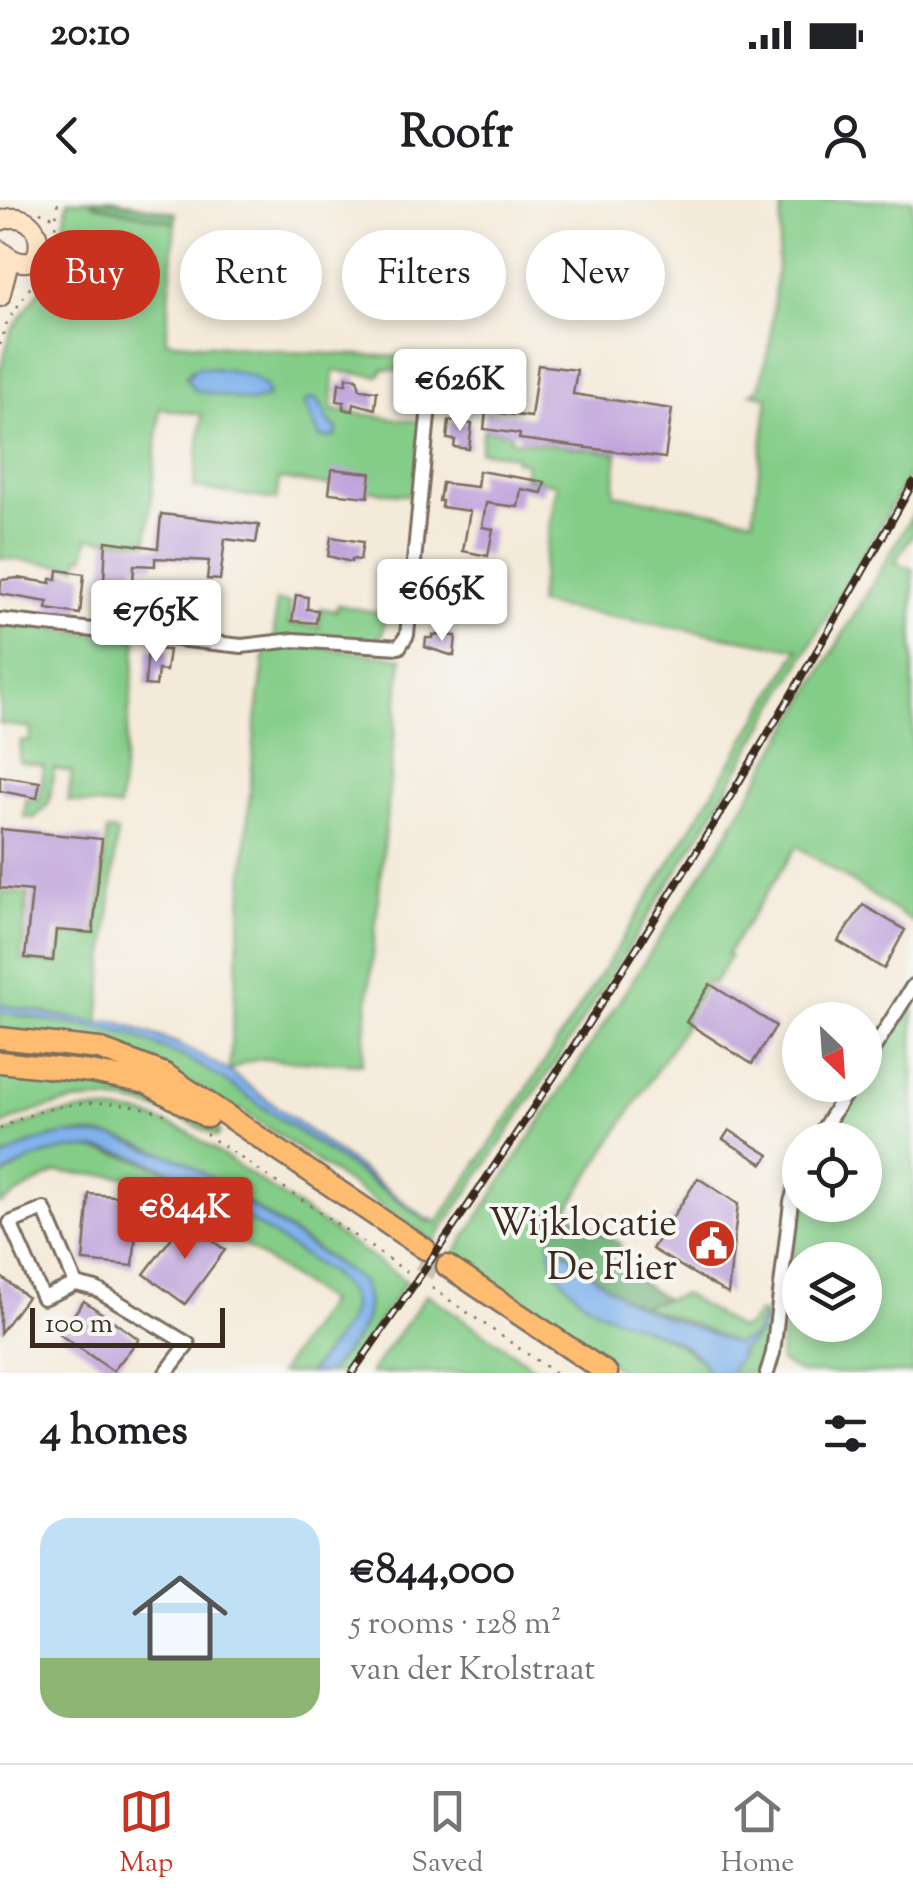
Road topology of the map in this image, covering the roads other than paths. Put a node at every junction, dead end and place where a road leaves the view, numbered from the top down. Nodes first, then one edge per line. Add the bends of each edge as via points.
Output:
1 (29, 207) edge
2 (0, 221) edge
3 (5, 254) edge
4 (0, 297) edge
5 (432, 374) dead end
6 (0, 620) edge
7 (913, 986) edge
8 (882, 1035) edge
9 (0, 1038) edge
10 (0, 1062) edge
11 (788, 1222) edge
12 (76, 1284) junction
13 (766, 1370) edge
14 (166, 1373) edge
15 (583, 1373) edge
16 (606, 1373) edge

1 - 2 main road
1 - 3 main road via 40,244 24,258
3 - 4 main road
5 - 6 street via 407,636 399,648 294,640 242,646
7 - 8 street
9 - 10 main road via 99,1049 147,1065 418,1261 224,1126 146,1083
11 - 13 street
12 - 12 street via 42,1298 10,1223 44,1209
12 - 14 street via 96,1289 188,1344
15 - 16 main road via 440,1276

